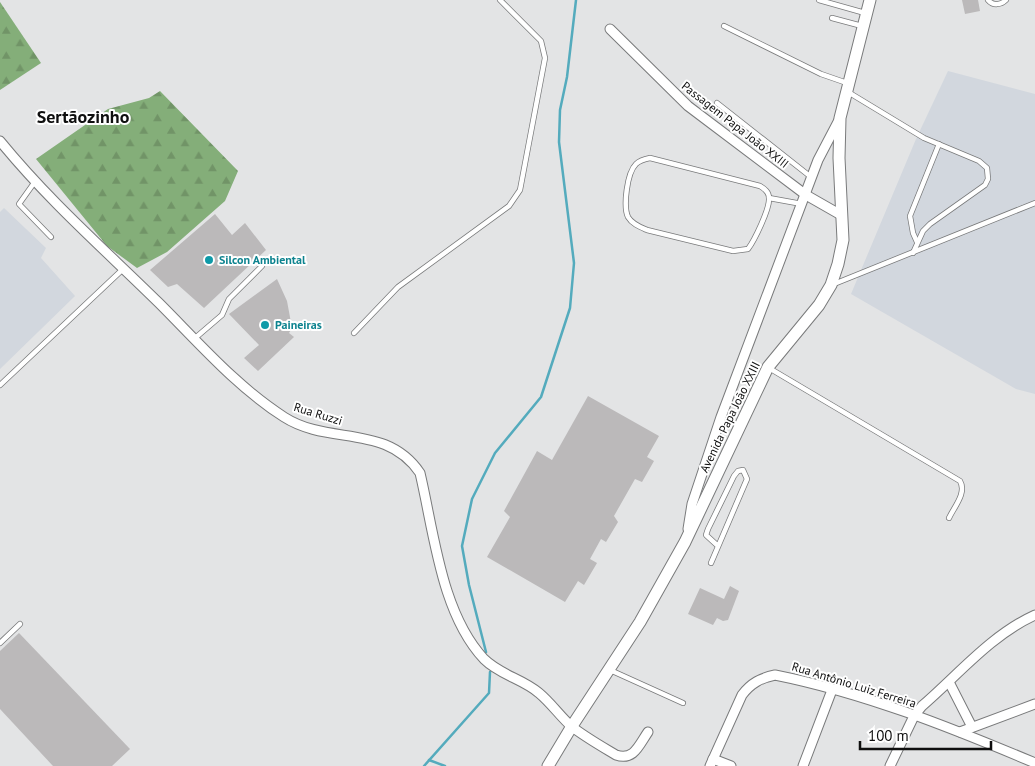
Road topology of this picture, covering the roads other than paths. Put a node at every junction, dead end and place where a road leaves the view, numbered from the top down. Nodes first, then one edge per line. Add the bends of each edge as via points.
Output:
1 (500, 0) edge
2 (819, 0) edge
3 (870, 0) edge
4 (988, 0) edge
5 (1006, 0) edge
6 (866, 14) junction
7 (832, 18) dead end
8 (724, 26) dead end
9 (862, 26) junction
10 (610, 29) dead end
11 (847, 88) junction
12 (717, 102) dead end
13 (840, 118) junction
14 (0, 141) edge
15 (939, 144) junction
16 (811, 177) junction
17 (34, 183) junction
18 (806, 195) junction
19 (769, 198) junction
20 (1035, 203) edge
21 (802, 204) junction
22 (841, 215) junction
23 (51, 238) dead end
24 (917, 242) junction
25 (913, 253) junction
26 (262, 266) dead end
27 (122, 270) junction
28 (831, 285) junction
29 (354, 333) dead end
30 (194, 339) junction
31 (768, 368) junction
32 (0, 385) edge
33 (949, 518) dead end
34 (685, 542) junction
35 (718, 546) junction
36 (711, 563) dead end
37 (1035, 615) edge
38 (20, 624) dead end
39 (0, 643) edge
40 (608, 670) junction
41 (950, 682) junction
42 (832, 690) junction
43 (683, 703) dead end
44 (1035, 704) edge
45 (914, 716) junction
46 (572, 726) junction
47 (972, 728) junction
48 (648, 732) dead end
49 (960, 732) junction
50 (712, 762) edge
51 (1035, 763) edge
52 (548, 766) edge
53 (731, 766) edge
54 (803, 766) edge
55 (890, 766) edge

1 - 29 lane via 541,42 545,58 520,190 509,206 398,288
2 - 6 lane
3 - 6 street, Avenida Papa João XXIII
4 - 5 lane via 992,4
6 - 9 street, Avenida Papa João XXIII
7 - 9 lane
8 - 11 lane
9 - 11 street, Avenida Papa João XXIII
10 - 18 street, Passagem Papa João XXIII via 688,106
11 - 13 street, Avenida Papa João XXIII
11 - 15 lane via 924,138
12 - 16 lane
13 - 16 street
13 - 22 street, Avenida Papa João XXIII
14 - 17 street, Rua Ruzzi
15 - 24 lane via 910,216
15 - 24 lane via 979,161 988,168 988,179 930,224
16 - 18 street
17 - 23 lane via 19,204
17 - 27 street, Rua Ruzzi
18 - 21 street
18 - 22 street, Passagem Papa João XXIII
19 - 19 lane via 752,244 741,251 647,230 635,225 626,208 632,170 637,163 650,158 760,186
19 - 21 lane
20 - 25 lane
21 - 34 street via 721,417 692,504
22 - 28 street, Avenida Papa João XXIII via 843,240
24 - 25 lane
25 - 28 lane
26 - 30 lane via 229,299 222,315
27 - 30 street, Rua Ruzzi
27 - 32 lane
28 - 31 street, Avenida Papa João XXIII via 819,305
30 - 46 street, Rua Ruzzi via 224,371 286,418 334,433 384,443 407,458 420,473 438,557 458,618 469,640 485,660 537,691
31 - 33 lane via 960,481 962,492
31 - 34 street, Avenida Papa João XXIII
34 - 40 street, Avenida Papa João XXIII via 640,622
35 - 35 lane via 747,479 743,470 734,476 706,535
35 - 36 lane
37 - 41 street via 998,637
38 - 39 lane
40 - 43 lane
40 - 46 street, Avenida Papa João XXIII
41 - 45 street
41 - 47 street
42 - 45 street, Rua Antônio Luiz Ferreira
42 - 50 street, Rua Antônio Luiz Ferreira via 775,674 762,678 742,695
42 - 54 street
44 - 47 street
45 - 49 street, Rua Antônio Luiz Ferreira
45 - 55 street
46 - 48 street, Rua Ruzzi via 623,758 633,754
46 - 52 street, Avenida Papa João XXIII
47 - 49 street
49 - 51 street, Rua Antônio Luiz Ferreira
50 - 53 street

